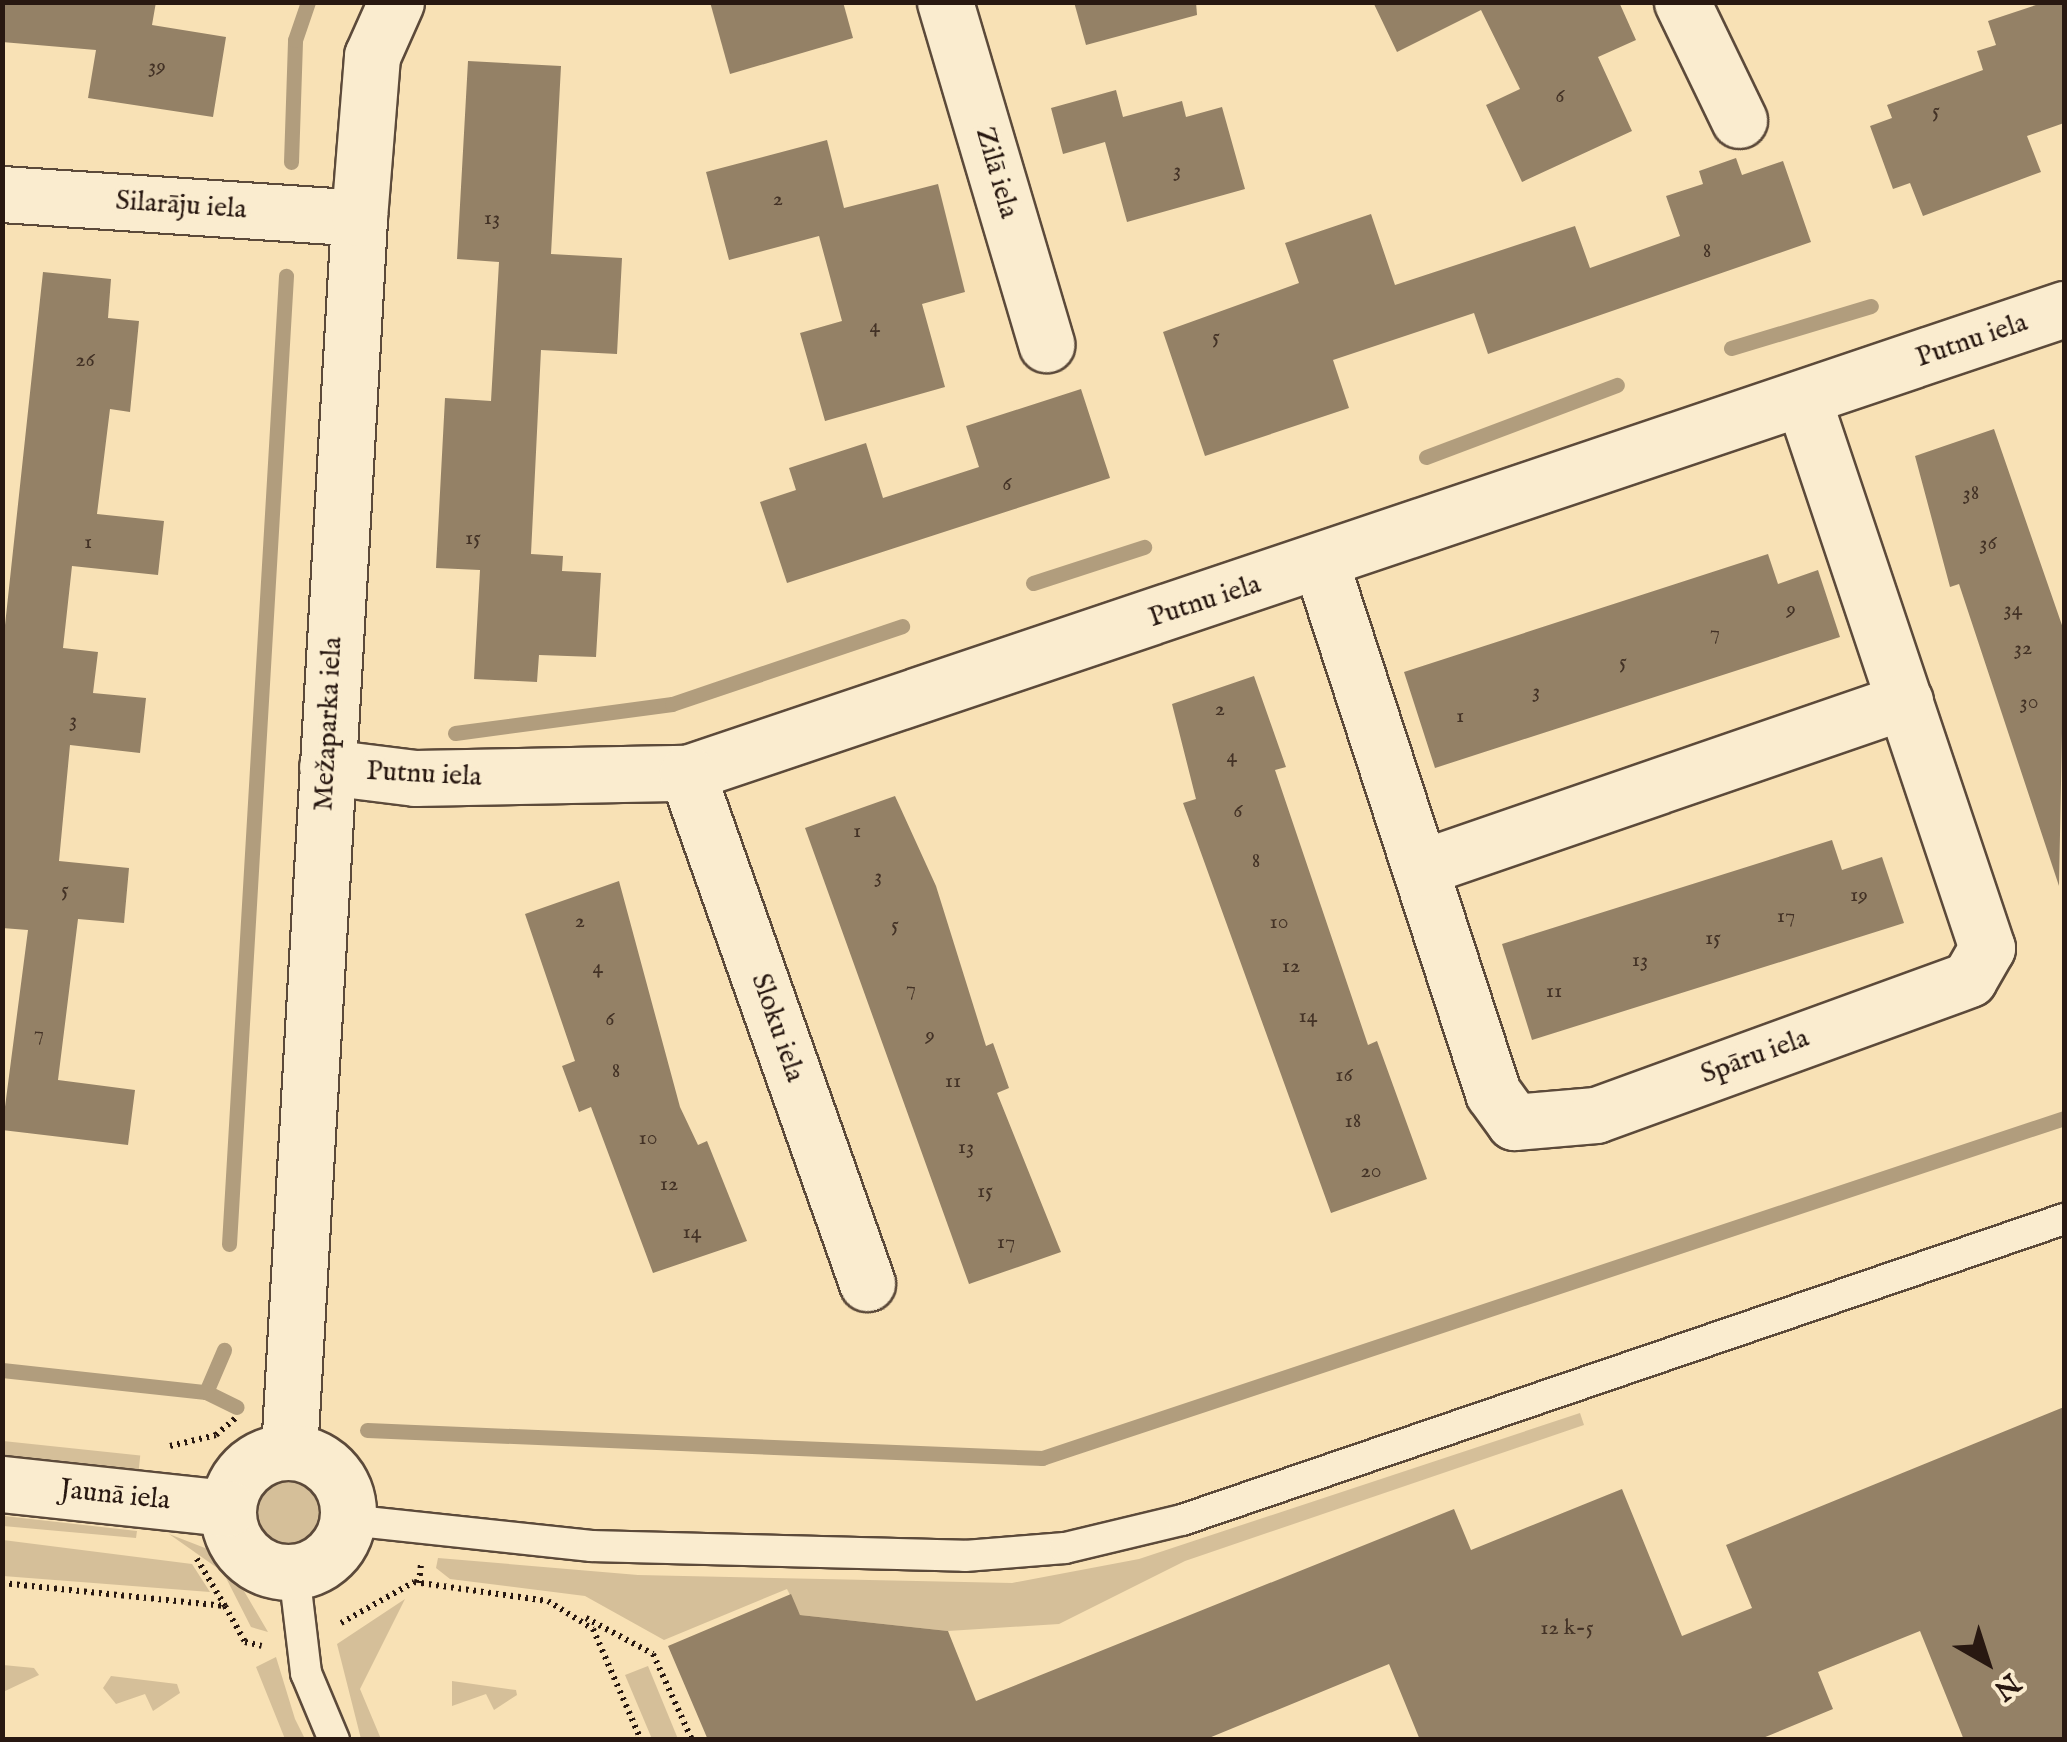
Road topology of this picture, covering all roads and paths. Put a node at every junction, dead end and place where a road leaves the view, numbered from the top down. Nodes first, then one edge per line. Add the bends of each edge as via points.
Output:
1 (396, 2) edge
2 (946, 2) edge
3 (1682, 2) edge
4 (1739, 120) dead end
5 (2, 194) edge
6 (359, 218) junction
7 (2064, 310) edge
8 (1046, 344) dead end
9 (1803, 399) junction
10 (1321, 564) junction
11 (1906, 702) junction
12 (326, 768) junction
13 (687, 773) junction
14 (1420, 868) junction
15 (2064, 1219) edge
16 (867, 1283) dead end
17 (248, 1403) dead end
18 (164, 1446) dead end
19 (314, 1447) junction
20 (2, 1484) edge
21 (364, 1506) junction
22 (228, 1508) junction
23 (187, 1553) dead end
24 (294, 1572) junction
25 (2, 1583) edge
26 (225, 1606) junction
27 (576, 1613) junction
28 (331, 1629) dead end
29 (272, 1646) dead end
30 (334, 1740) edge
31 (641, 1740) edge
32 (692, 1740) edge

1 - 6 street, Mežaparka iela via 372,56
2 - 8 street, Zilā iela
3 - 4 street
5 - 6 street, Silarāju iela
6 - 12 street, Mežaparka iela
7 - 9 street, Putnu iela
9 - 10 street, Putnu iela
9 - 11 street, Spāru iela
10 - 13 street, Putnu iela
10 - 14 street, Spāru iela
11 - 14 street
11 - 14 street, Spāru iela via 1987,948 1970,979 1596,1115 1514,1122 1504,1108
12 - 13 street, Putnu iela via 415,778
12 - 19 street, Mežaparka iela
13 - 16 street, Sloku iela
15 - 21 lane via 1182,1520 1065,1548 965,1556 591,1546
17 - 18 path via 216,1435
19 - 21 path
19 - 21 street
19 - 22 street via 254,1461
20 - 22 street, Jaunā iela
21 - 24 street via 330,1555
22 - 24 street via 239,1548 273,1571
23 - 26 path
24 - 30 lane via 306,1674
25 - 26 path
26 - 29 path via 245,1642
27 - 28 path via 414,1582
27 - 31 path via 604,1648
27 - 32 path via 653,1654

